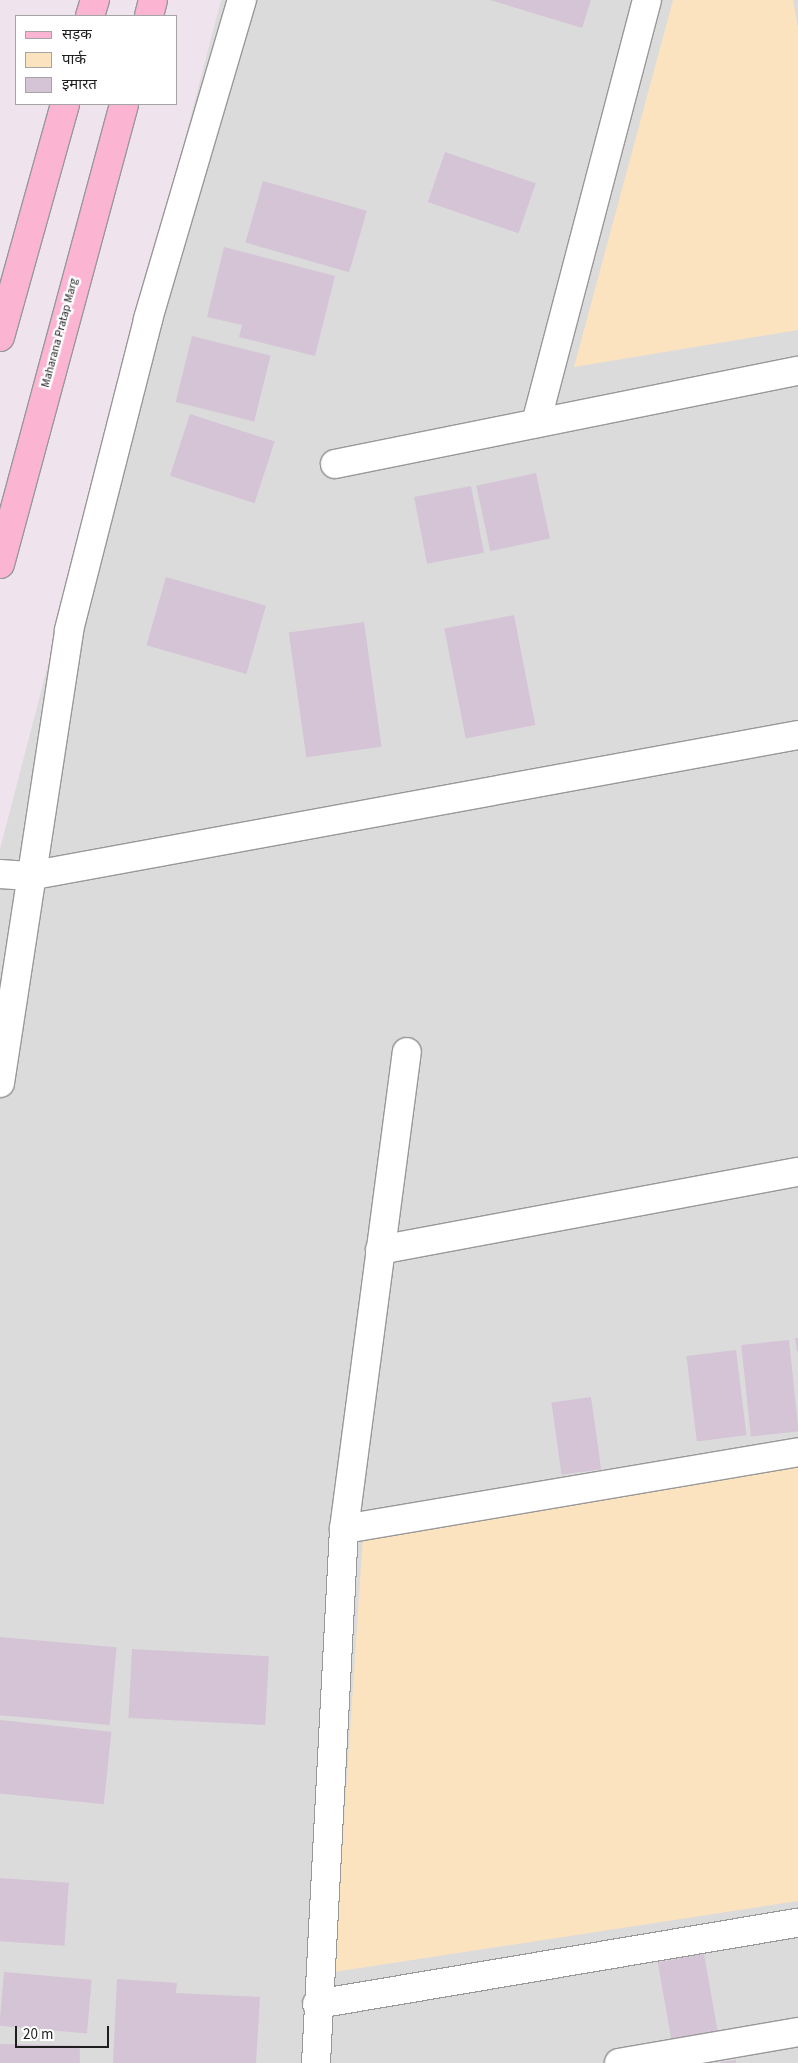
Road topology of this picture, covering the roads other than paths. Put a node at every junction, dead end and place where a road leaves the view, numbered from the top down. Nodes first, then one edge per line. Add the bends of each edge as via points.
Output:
1 (95, 0) edge
2 (153, 0) edge
3 (242, 0) edge
4 (647, 0) edge
5 (90, 15) edge
6 (149, 15) edge
7 (65, 105) edge
8 (124, 105) edge
9 (0, 337) edge
10 (798, 371) edge
11 (536, 423) junction
12 (335, 464) dead end
13 (0, 564) edge
14 (798, 735) edge
15 (0, 874) edge
16 (29, 876) junction
17 (407, 1052) dead end
18 (0, 1084) edge
19 (798, 1172) edge
20 (380, 1250) junction
21 (798, 1452) edge
22 (344, 1529) junction
23 (798, 1923) edge
24 (317, 2004) junction
25 (798, 2032) edge
26 (316, 2063) edge
27 (619, 2063) edge

1 - 5 main road
2 - 6 main road
3 - 16 street via 148,319 68,630
4 - 11 street
7 - 9 main road
8 - 13 main road, Maharana Pratap Marg
10 - 11 street
11 - 12 street
14 - 16 street
15 - 16 street
16 - 18 street
17 - 20 street
19 - 20 street
20 - 22 street
21 - 22 street
22 - 24 street
23 - 24 street
24 - 26 street
25 - 27 street

